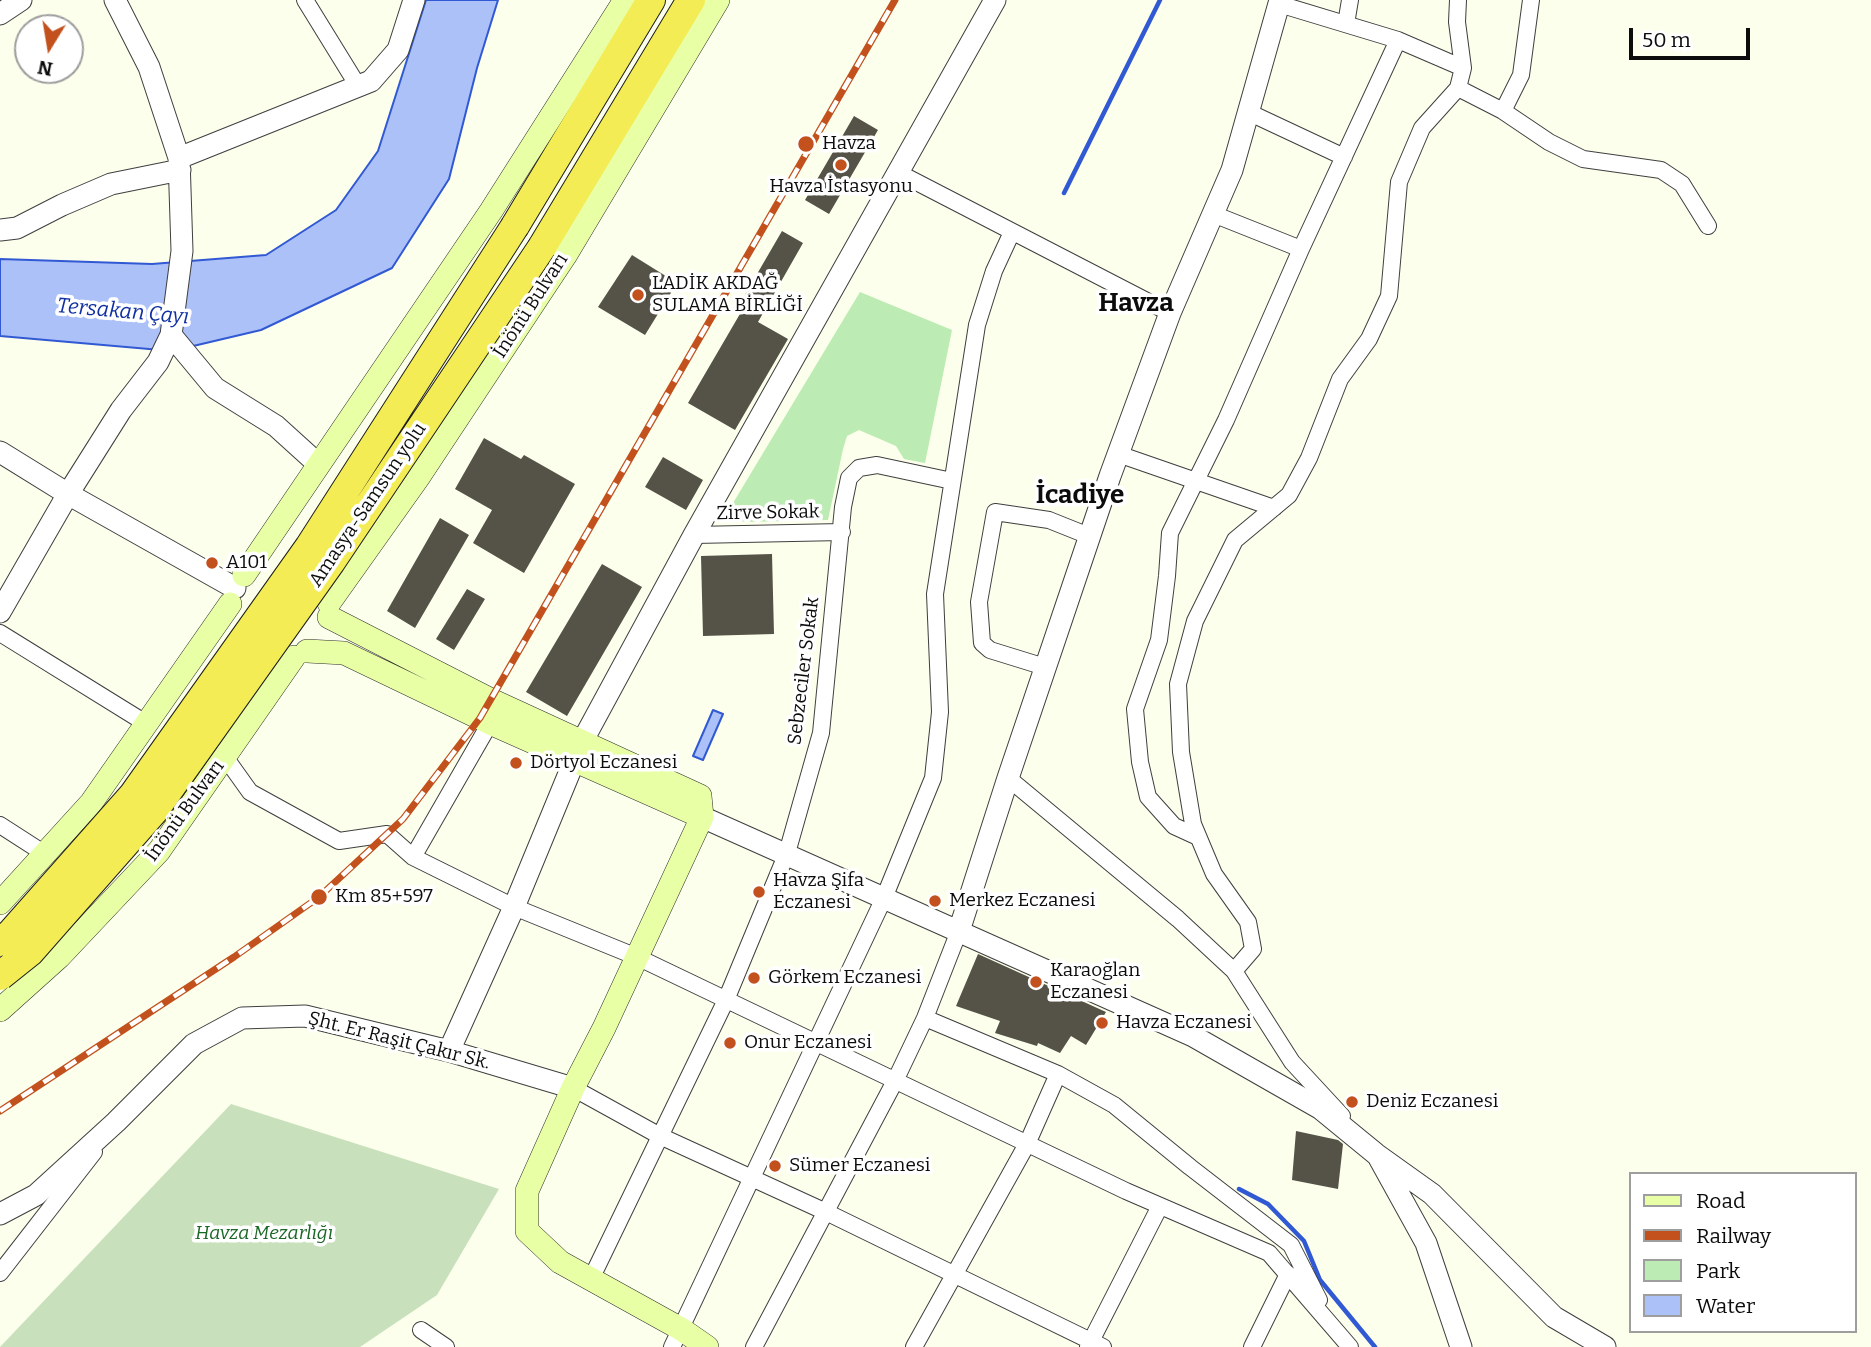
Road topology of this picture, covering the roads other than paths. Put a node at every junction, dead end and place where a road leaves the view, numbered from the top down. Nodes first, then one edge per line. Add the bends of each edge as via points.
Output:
1 (21, 0) edge
2 (116, 0) edge
3 (305, 0) edge
4 (414, 0) edge
5 (625, 0) edge
6 (652, 0) edge
7 (691, 0) edge
8 (718, 0) edge
9 (995, 0) edge
10 (1350, 0) edge
11 (1458, 0) edge
12 (1531, 0) edge
13 (1280, 2) edge
14 (0, 14) edge
15 (1346, 24) junction
16 (1398, 40) junction
17 (1463, 68) junction
18 (358, 86) junction
19 (1458, 88) junction
20 (1503, 111) junction
21 (1248, 112) junction
22 (1345, 156) junction
23 (180, 164) junction
24 (899, 173) junction
25 (1213, 214) junction
26 (1708, 226) dead end
27 (0, 230) edge
28 (1012, 232) junction
29 (1301, 249) junction
30 (1170, 313) junction
31 (171, 335) junction
32 (0, 452) edge
33 (1118, 454) junction
34 (319, 465) junction
35 (952, 481) junction
36 (1195, 481) junction
37 (68, 494) junction
38 (1274, 508) junction
39 (842, 532) junction
40 (694, 535) junction
41 (1089, 536) junction
42 (237, 589) junction
43 (329, 610) junction
44 (0, 612) edge
45 (0, 632) edge
46 (300, 654) junction
47 (1045, 667) junction
48 (490, 723) junction
49 (147, 724) junction
50 (578, 752) junction
51 (225, 757) junction
52 (1008, 778) junction
53 (701, 807) junction
54 (0, 825) edge
55 (1198, 837) junction
56 (787, 853) junction
57 (45, 854) junction
58 (414, 857) junction
59 (884, 898) junction
60 (0, 903) edge
61 (514, 907) junction
62 (959, 932) junction
63 (0, 942) edge
64 (637, 957) junction
65 (1234, 971) junction
66 (0, 976) edge
67 (726, 1000) junction
68 (0, 1010) edge
69 (925, 1017) junction
70 (815, 1042) junction
71 (449, 1052) junction
72 (1058, 1074) junction
73 (895, 1081) junction
74 (573, 1088) junction
75 (116, 1122) junction
76 (660, 1136) junction
77 (1027, 1144) junction
78 (1376, 1154) junction
79 (752, 1178) junction
80 (1160, 1206) junction
81 (825, 1212) junction
82 (0, 1214) edge
83 (0, 1273) edge
84 (1287, 1274) junction
85 (954, 1275) junction
86 (591, 1279) junction
87 (1331, 1324) junction
88 (421, 1330) dead end
89 (676, 1338) edge
90 (1094, 1345) edge
91 (446, 1347) edge
92 (707, 1347) edge
93 (754, 1347) edge
94 (914, 1347) edge
95 (1252, 1347) edge
96 (1350, 1347) edge
97 (1461, 1347) edge
98 (1605, 1347) edge

1 - 14 street
2 - 23 street via 149,67
3 - 18 street
4 - 18 street via 398,50 371,81
5 - 34 main road via 491,211
6 - 63 highway, Amasya-Samsun yolu, bridge via 515,226 309,547 133,795
7 - 66 highway, Amasya-Samsun yolu, bridge via 542,247 331,562 153,811 30,953
8 - 43 main road, İnönü Bulvarı via 565,256
9 - 24 street
10 - 15 street
11 - 17 street
12 - 20 street via 1521,75
13 - 15 street
13 - 21 street
15 - 16 street
16 - 17 street
16 - 22 street
17 - 19 street
18 - 23 street
19 - 20 street
19 - 38 street via 1422,128 1399,182 1389,296 1369,339 1340,379 1289,495
20 - 26 street via 1583,159 1661,170 1682,184
21 - 22 street
21 - 25 street
22 - 29 street
23 - 27 street via 111,184 17,228
23 - 31 street via 182,251
24 - 28 street
24 - 40 street
25 - 29 street
25 - 30 street
28 - 30 street
28 - 35 street via 977,325
29 - 36 street
30 - 33 street
31 - 34 street via 215,388 276,426
31 - 37 street via 158,362 121,410
32 - 37 street
33 - 36 street
33 - 41 street
34 - 42 main road
35 - 39 street, Sebzeciler Sokak via 877,464 859,468 849,478
35 - 59 street via 935,593 940,712 933,778
36 - 38 street
36 - 55 street via 1170,533 1159,640 1135,709 1149,797 1174,826
37 - 42 street
37 - 44 street
38 - 55 street via 1235,540 1195,621 1178,684 1181,752
39 - 40 street, Zirve Sokak
39 - 56 street, Sebzeciler Sokak via 821,733
40 - 50 street
41 - 47 street
41 - 47 street via 1049,520 995,512 979,602 982,643 990,650
42 - 43 main road via 257,566 272,561 295,564 315,576 324,588
42 - 46 main road via 231,620 248,648 278,659
42 - 49 main road
43 - 46 main road via 321,636
43 - 50 main road
45 - 49 street
46 - 48 main road via 344,653
46 - 51 main road, İnönü Bulvarı
47 - 52 street
48 - 50 main road
48 - 58 street
49 - 57 main road via 91,803
50 - 53 main road
50 - 61 street
51 - 58 street via 250,792 340,841 387,834
51 - 68 main road, İnönü Bulvarı via 159,851 60,957
52 - 62 street
52 - 65 street
53 - 56 street
53 - 64 main road
54 - 57 street
55 - 65 street via 1214,874 1248,922 1253,949
56 - 59 street
56 - 67 street, Sebzeciler Sokak
57 - 60 main road
58 - 61 street
59 - 62 street
59 - 70 street
61 - 64 street
61 - 71 street
62 - 69 street
62 - 78 street via 1194,1036 1321,1109
64 - 67 street
64 - 74 main road
65 - 78 street via 1292,1062
67 - 70 street
67 - 76 street, Sebzeciler Sokak
69 - 72 street
69 - 73 street
70 - 73 street
70 - 79 street
71 - 74 street, Şht. Er Raşit Çakır Sk.
71 - 75 street, Şht. Er Raşit Çakır Sk. via 306,1016 242,1018 194,1044
72 - 77 street
72 - 87 street via 1114,1105 1292,1245
73 - 77 street
73 - 81 street
74 - 76 street
74 - 86 main road via 527,1191 527,1231 560,1262
75 - 82 street, Şht. Er Raşit Çakır Sk. via 36,1195
75 - 83 street
76 - 79 street
76 - 86 street, Sebzeciler Sokak
77 - 80 street
77 - 85 street
78 - 97 street via 1426,1243
78 - 98 street via 1432,1194 1554,1317
79 - 81 street
79 - 89 street
80 - 84 street via 1269,1253
80 - 90 street
81 - 85 street
81 - 93 street
84 - 87 street
84 - 95 street
85 - 90 street
85 - 94 street
86 - 89 main road
87 - 96 street
88 - 91 street
89 - 92 main road

